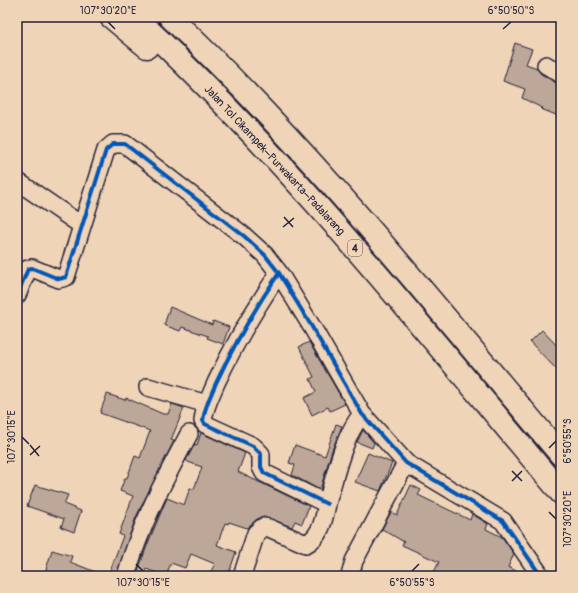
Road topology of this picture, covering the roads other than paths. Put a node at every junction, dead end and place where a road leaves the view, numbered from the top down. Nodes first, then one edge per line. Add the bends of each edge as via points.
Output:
1 (111, 17) edge
2 (135, 17) edge
3 (170, 17) edge
4 (546, 65) dead end
5 (561, 74) edge
6 (250, 132) junction
7 (17, 181) edge
8 (81, 225) junction
9 (279, 274) junction
10 (17, 295) edge
11 (148, 387) dead end
12 (207, 404) junction
13 (362, 414) junction
14 (189, 434) dead end
15 (561, 455) edge
16 (406, 463) junction
17 (561, 493) edge
18 (327, 504) junction
19 (126, 576) edge
20 (242, 576) edge
21 (350, 576) edge
22 (541, 576) edge

1 - 6 highway
2 - 6 highway, Jalan Tol Cikampek–Purwakarta–Padalarang / 4 via 187,65
3 - 15 highway, Jalan Tol Cikampek–Purwakarta–Padalarang / 4 via 332,185
4 - 5 street
6 - 17 highway, Jalan Tol Cikampek–Purwakarta–Padalarang / 4 via 342,232
7 - 8 street
8 - 9 street via 106,150 113,144 125,144 244,236 265,255
8 - 10 street via 66,277 59,280 32,268 28,269
9 - 12 street via 248,318
9 - 13 street
11 - 12 street
12 - 18 street via 203,418 205,424 256,447 262,454 261,467 264,473
13 - 16 street
13 - 18 street via 349,434
14 - 19 street via 162,483 134,548
16 - 21 street via 354,561
16 - 22 street via 503,521
18 - 20 street via 320,528 306,544 263,527 256,534

